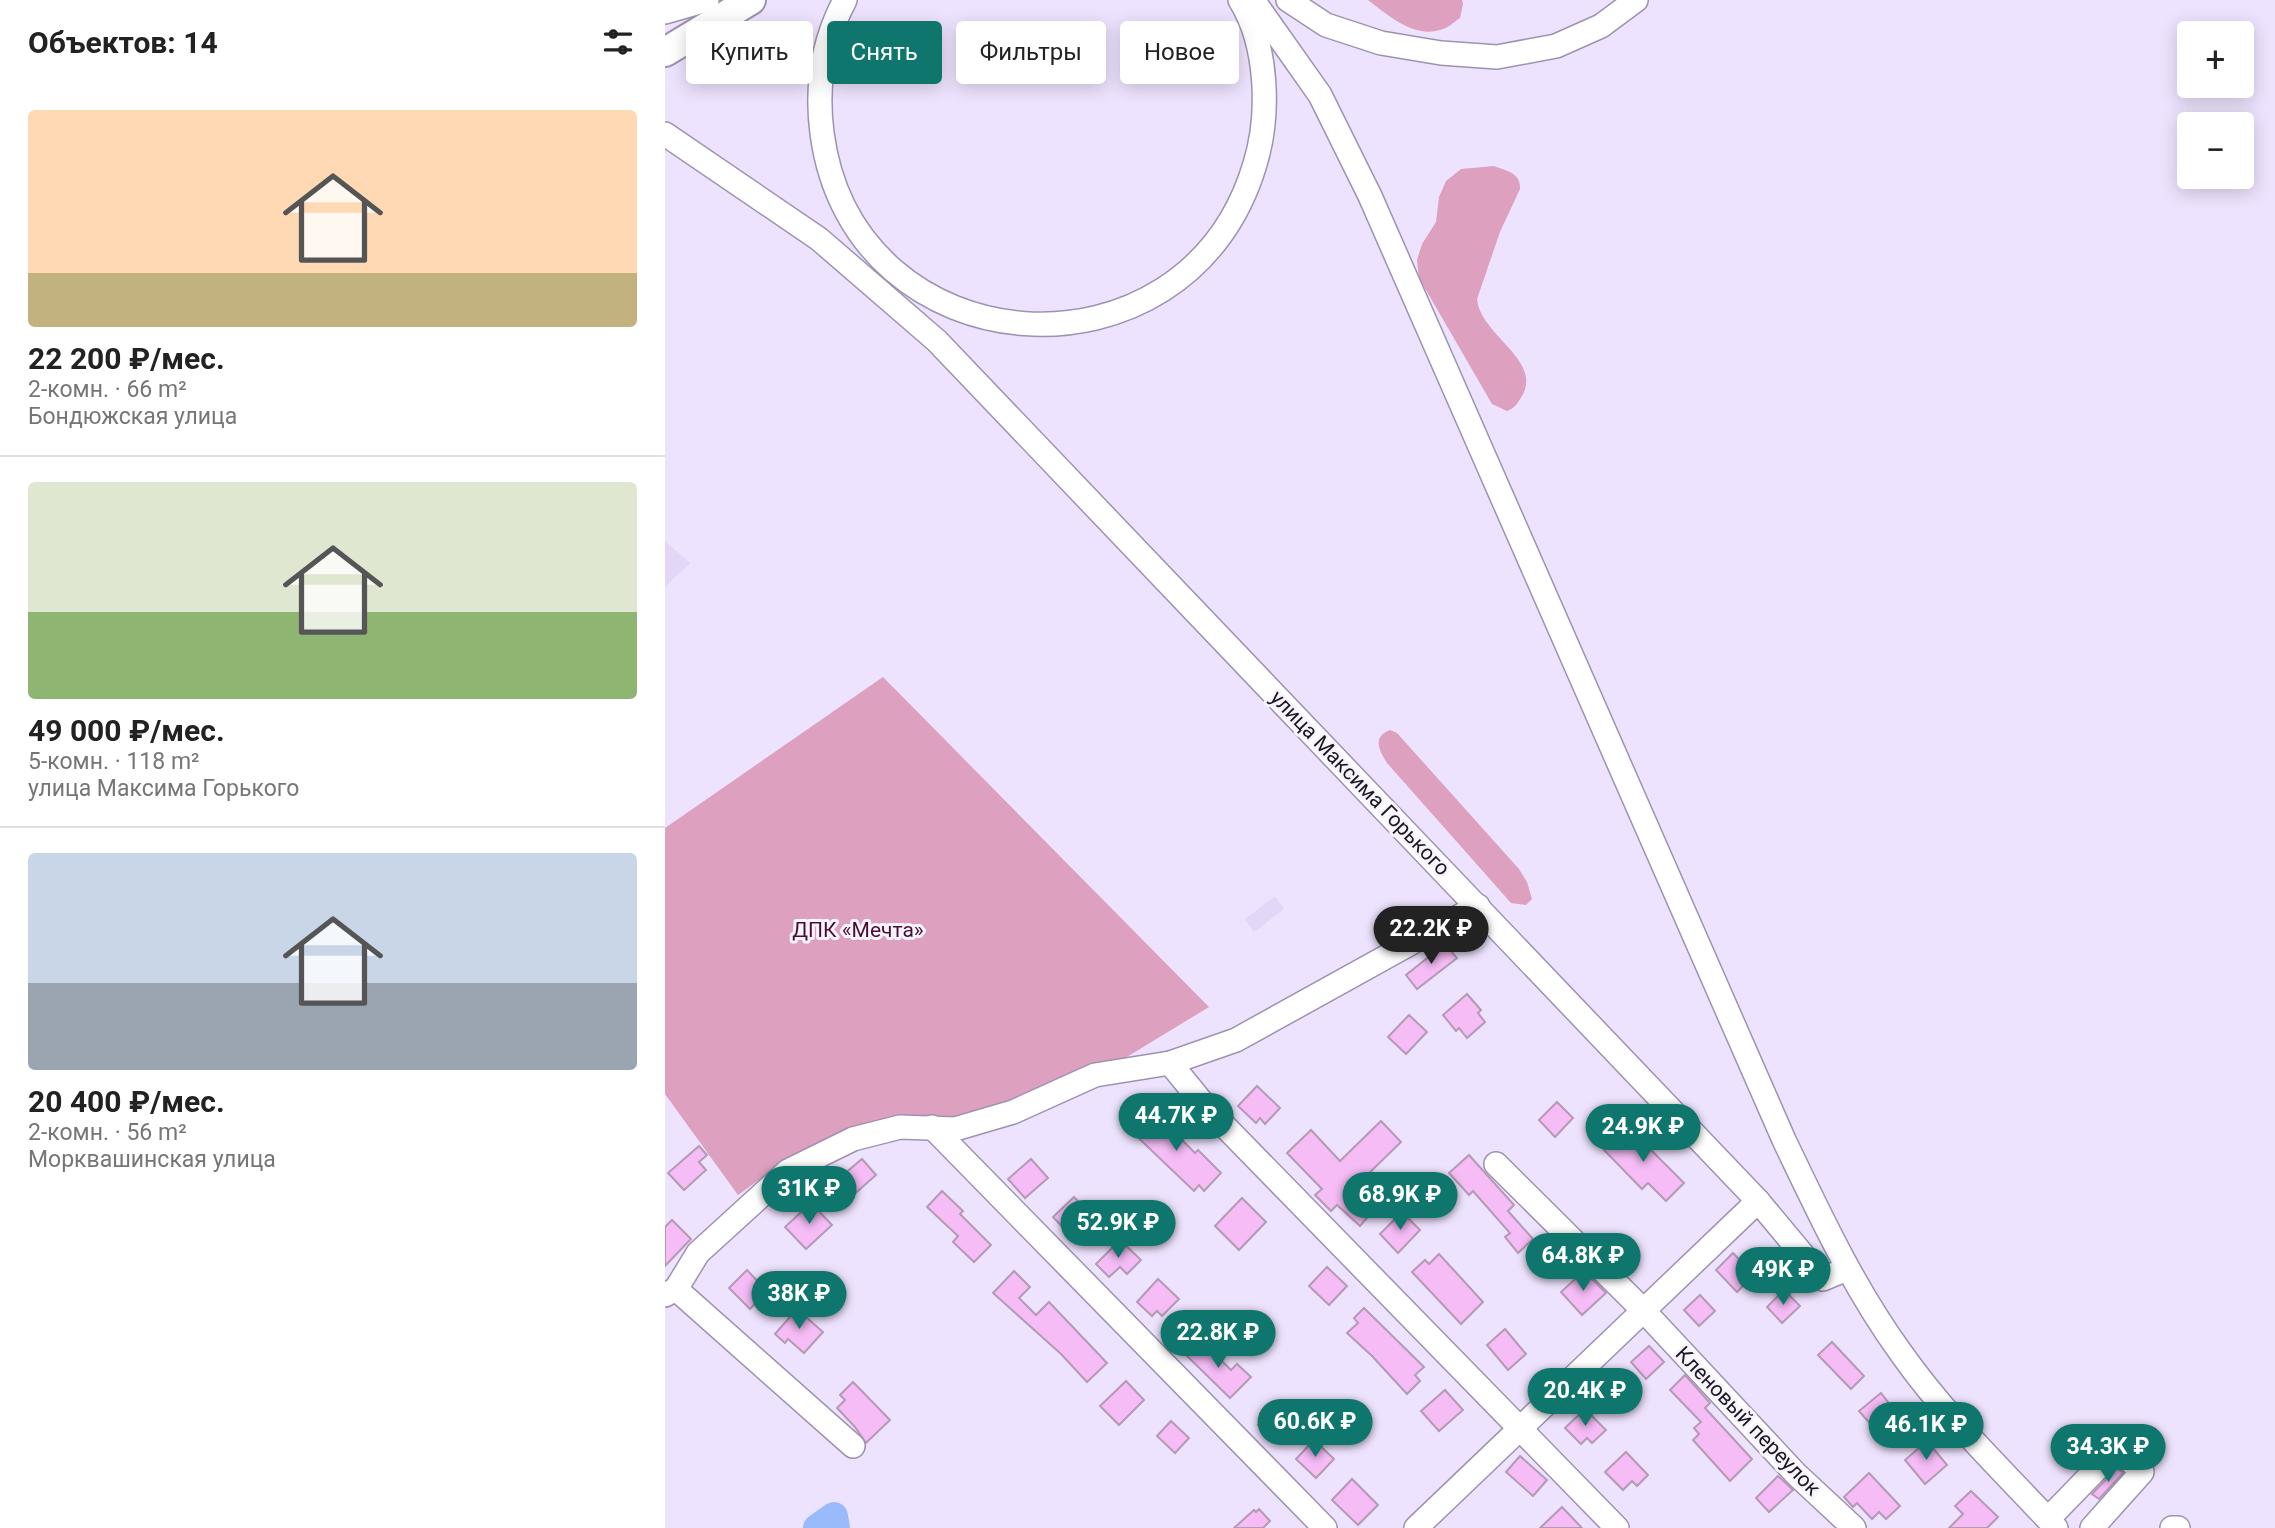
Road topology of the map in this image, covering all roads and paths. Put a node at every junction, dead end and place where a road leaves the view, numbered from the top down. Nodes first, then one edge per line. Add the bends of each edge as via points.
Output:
1 (707, 0) edge
2 (751, 0) edge
3 (845, 0) edge
4 (1240, 0) edge
5 (1253, 0) edge
6 (1287, 0) edge
7 (1636, 0) edge
8 (665, 12) edge
9 (665, 52) edge
10 (665, 134) edge
11 (1478, 906) junction
12 (1170, 1063) junction
13 (932, 1127) junction
14 (1496, 1164) dead end
15 (1758, 1201) junction
16 (1847, 1269) junction
17 (671, 1292) edge
18 (1644, 1311) junction
19 (1518, 1428) junction
20 (853, 1446) dead end
21 (2052, 1524) edge
22 (1325, 1528) edge
23 (1416, 1528) edge
24 (1617, 1528) edge
25 (1854, 1528) edge
26 (2092, 1528) edge
27 (2172, 1528) edge
28 (2178, 1528) edge

1 - 8 street
2 - 9 main road
3 - 4 street via 822,62 818,109 825,155 840,199 865,239 897,273 936,299 979,317 1025,326 1072,324 1117,313 1159,293 1196,264 1226,228 1248,187 1262,142 1265,96 1259,49
5 - 16 street via 1320,94 1370,196 1784,1140
6 - 7 street via 1326,25 1381,44 1497,57 1556,47 1601,26
10 - 11 street, улица Максима Горького via 818,239 937,341
11 - 12 street via 1236,1040
11 - 15 street, улица Максима Горького
12 - 13 street via 1095,1075 1013,1112 955,1129
12 - 19 street via 1205,1106
13 - 17 street via 900,1127 853,1139 788,1171 698,1253
13 - 22 street
14 - 18 street, Кленовый переулок
15 - 16 street, улица Максима Горького via 1823,1279
15 - 18 street
16 - 21 street via 1935,1399
17 - 20 street
18 - 19 street
18 - 25 street, Кленовый переулок via 1787,1464
19 - 23 street
19 - 24 street
21 - 26 street via 2117,1448 2142,1472
27 - 28 street

